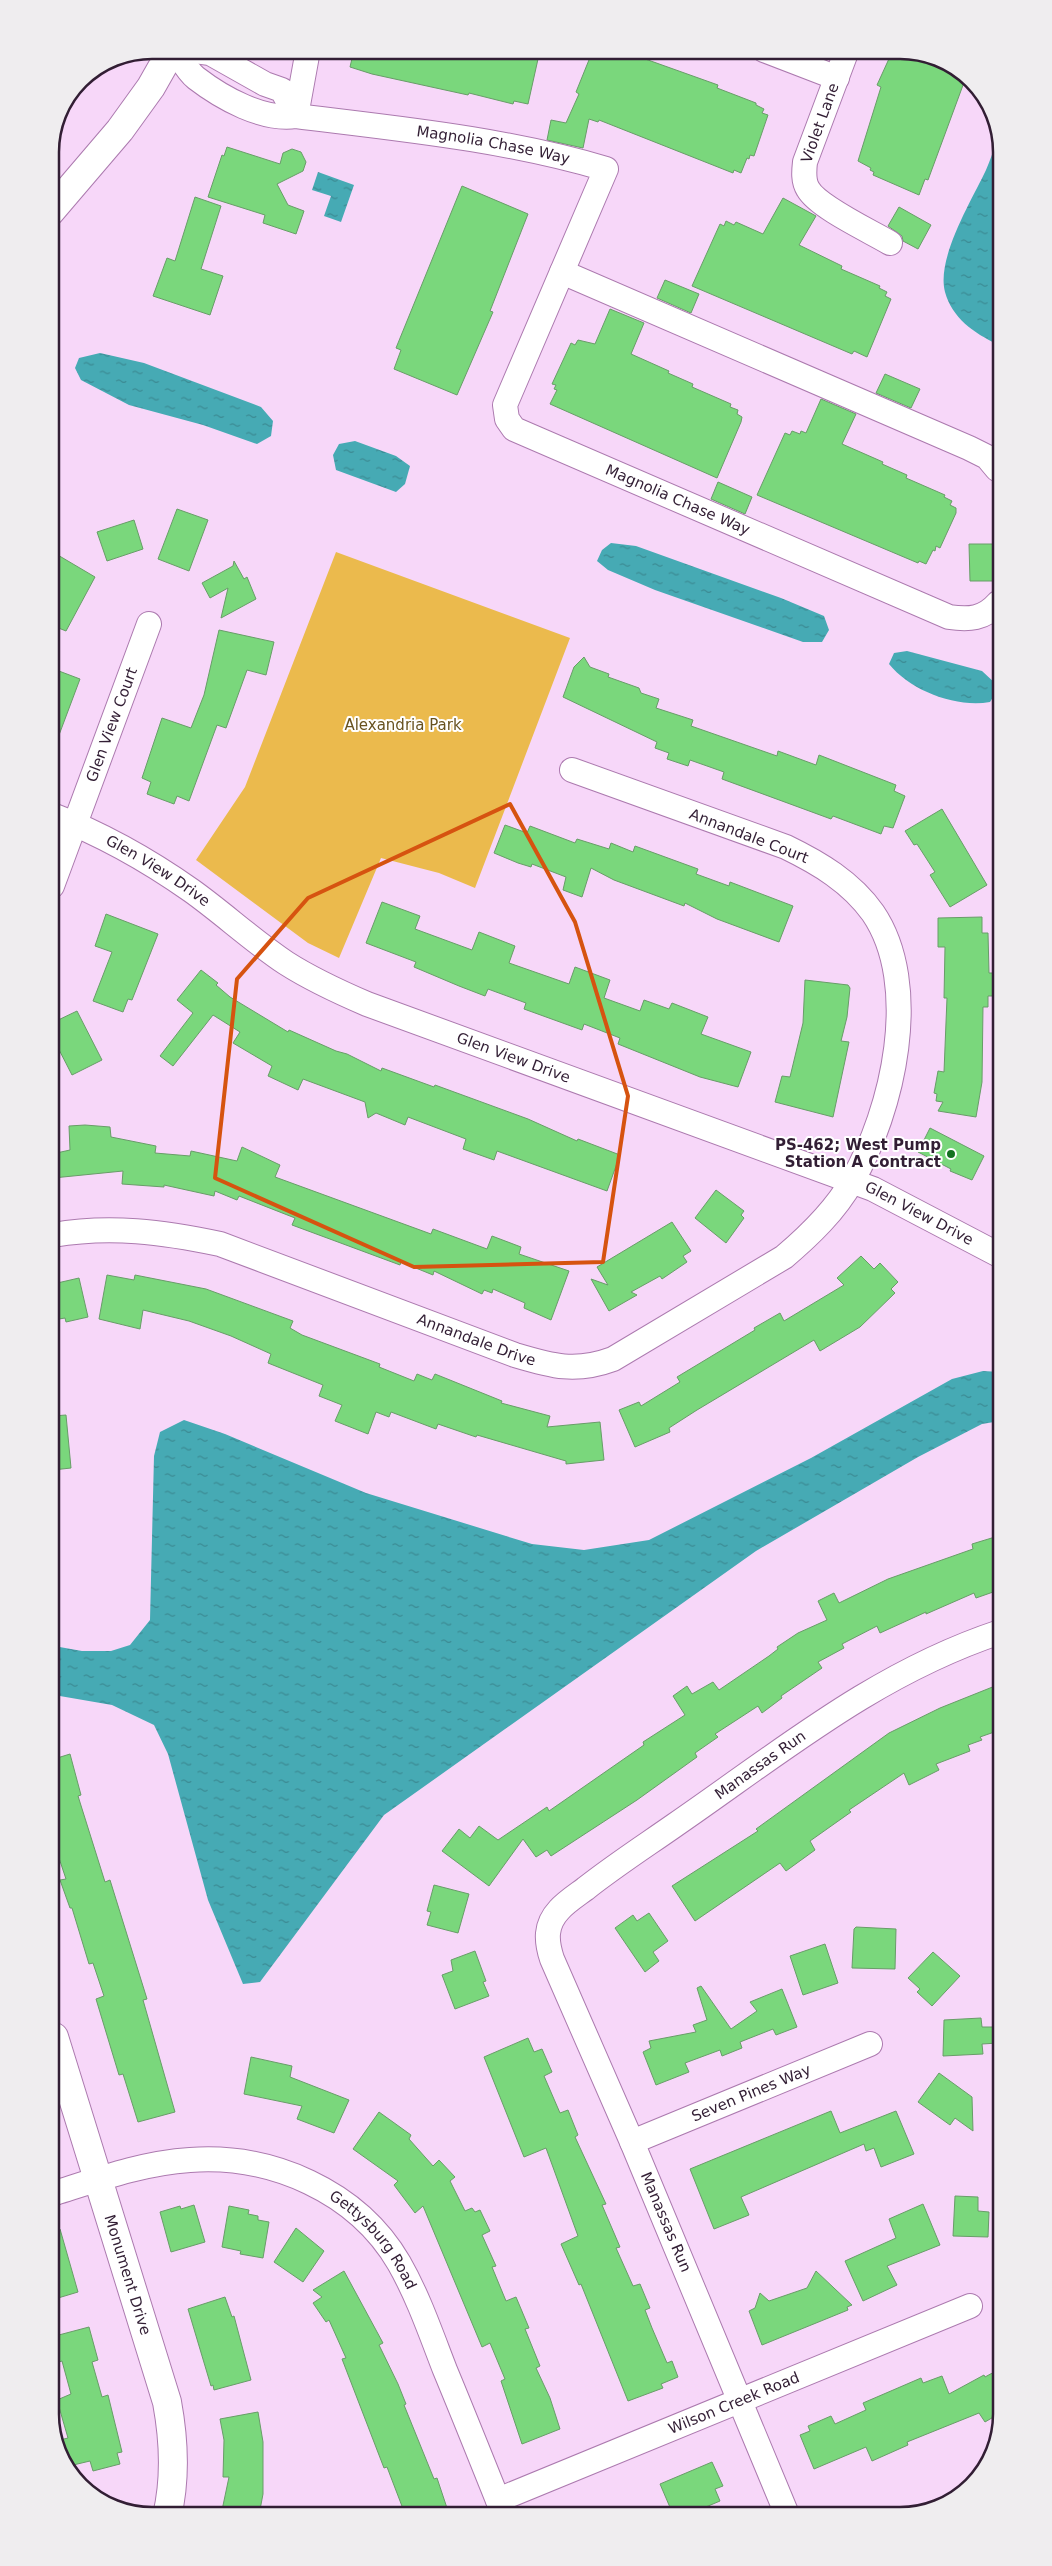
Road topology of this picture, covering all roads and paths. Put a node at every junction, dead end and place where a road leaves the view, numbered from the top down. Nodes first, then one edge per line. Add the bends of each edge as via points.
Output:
1 (168, 59) edge
2 (181, 59) edge
3 (221, 59) edge
4 (306, 59) edge
5 (787, 59) edge
6 (843, 59) edge
7 (836, 78) junction
8 (296, 116) junction
9 (59, 201) edge
10 (890, 243) dead end
11 (562, 272) junction
12 (993, 463) edge
13 (993, 609) edge
14 (149, 624) dead end
15 (572, 770) dead end
16 (59, 818) edge
17 (75, 824) junction
18 (59, 867) edge
19 (852, 1181) junction
20 (59, 1234) edge
21 (993, 1252) edge
22 (993, 1634) edge
23 (870, 2044) dead end
24 (59, 2053) edge
25 (632, 2142) junction
26 (98, 2180) junction
27 (59, 2192) edge
28 (970, 2306) dead end
29 (739, 2399) junction
30 (168, 2507) edge
31 (500, 2507) edge
32 (784, 2507) edge

1 - 9 street via 120,130
2 - 8 street, Magnolia Chase Way via 195,77 251,111 285,118
3 - 8 street via 282,90
4 - 8 street
5 - 7 street
6 - 7 street, Violet Lane
7 - 10 street, Violet Lane via 805,162 807,188 816,199
8 - 11 street, Magnolia Chase Way via 467,137 606,169
11 - 12 street via 969,448
11 - 13 street, Magnolia Chase Way via 505,405 507,419 514,429 949,617 976,619
14 - 17 street, Glen View Court
15 - 19 street, Annandale Court via 786,847 843,881 873,913 888,943 896,971 895,1045 882,1113
16 - 17 street, Glen View Drive
17 - 18 street, Glen View Court
17 - 19 street, Glen View Drive via 144,858 287,964 331,988
19 - 20 street, Annandale Drive via 833,1209 784,1257 613,1360 574,1368 556,1368 515,1355 220,1244 174,1234 127,1229
19 - 21 street, Glen View Drive
22 - 25 street, Manassas Run via 904,1672 827,1717 594,1882 559,1909 551,1922 538,1932 548,1945
23 - 25 street, Seven Pines Way
24 - 26 street, Monument Drive
25 - 29 street, Manassas Run
26 - 27 street, Gettysburg Road
26 - 30 street, Monument Drive via 167,2402 174,2467
26 - 31 street, Gettysburg Road via 152,2164 230,2160 268,2166 301,2178 326,2190 354,2210 399,2262 426,2320
28 - 29 street, Wilson Creek Road
29 - 31 street, Wilson Creek Road
29 - 32 street, Manassas Run

